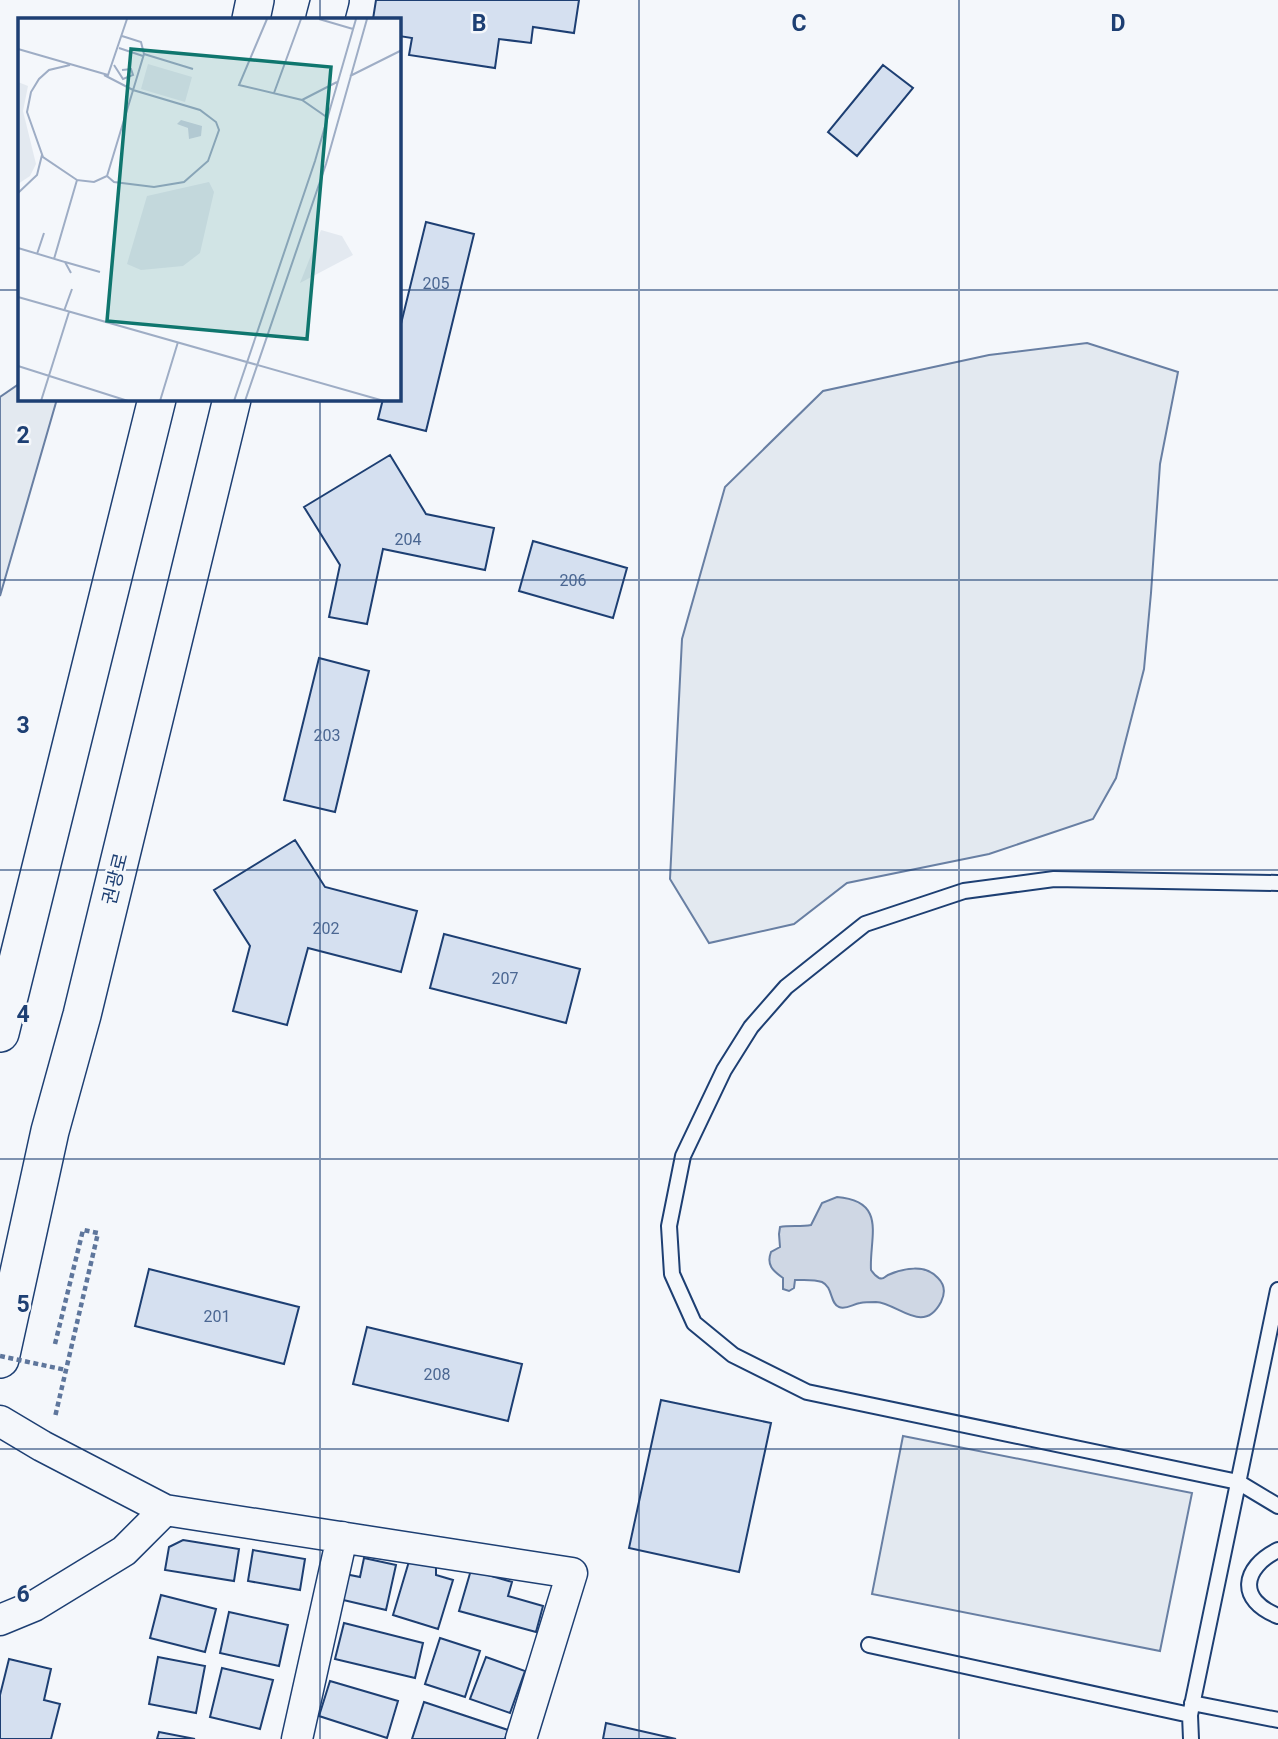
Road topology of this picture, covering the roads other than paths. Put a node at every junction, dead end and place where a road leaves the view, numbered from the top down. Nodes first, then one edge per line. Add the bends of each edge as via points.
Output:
1 (255, 0) edge
2 (330, 0) edge
3 (251, 18) edge
4 (325, 18) edge
5 (157, 401) edge
6 (232, 401) edge
7 (1278, 883) edge
8 (0, 1033) edge
9 (1278, 1290) edge
10 (0, 1357) edge
11 (0, 1421) edge
12 (1238, 1482) junction
13 (1278, 1506) edge
14 (165, 1510) junction
15 (342, 1537) junction
16 (1278, 1550) edge
17 (1278, 1616) edge
18 (0, 1620) edge
19 (869, 1646) dead end
20 (1191, 1709) junction
21 (1278, 1720) edge
22 (297, 1739) edge
23 (521, 1739) edge
24 (1191, 1739) edge

1 - 3 street
2 - 4 street
5 - 8 street
6 - 10 street, 권광로 via 50,1131
7 - 12 lane via 1054,879 964,891 865,924 786,987 751,1027 724,1070 683,1156 669,1226 672,1274 694,1323 733,1355 807,1392
9 - 12 lane
11 - 14 street
12 - 13 lane
12 - 20 lane
14 - 15 street
14 - 18 street via 124,1551 34,1606
15 - 22 street
15 - 23 street via 572,1573
16 - 17 lane via 1260,1560 1249,1587 1255,1602
19 - 20 lane
20 - 21 lane
20 - 24 lane

